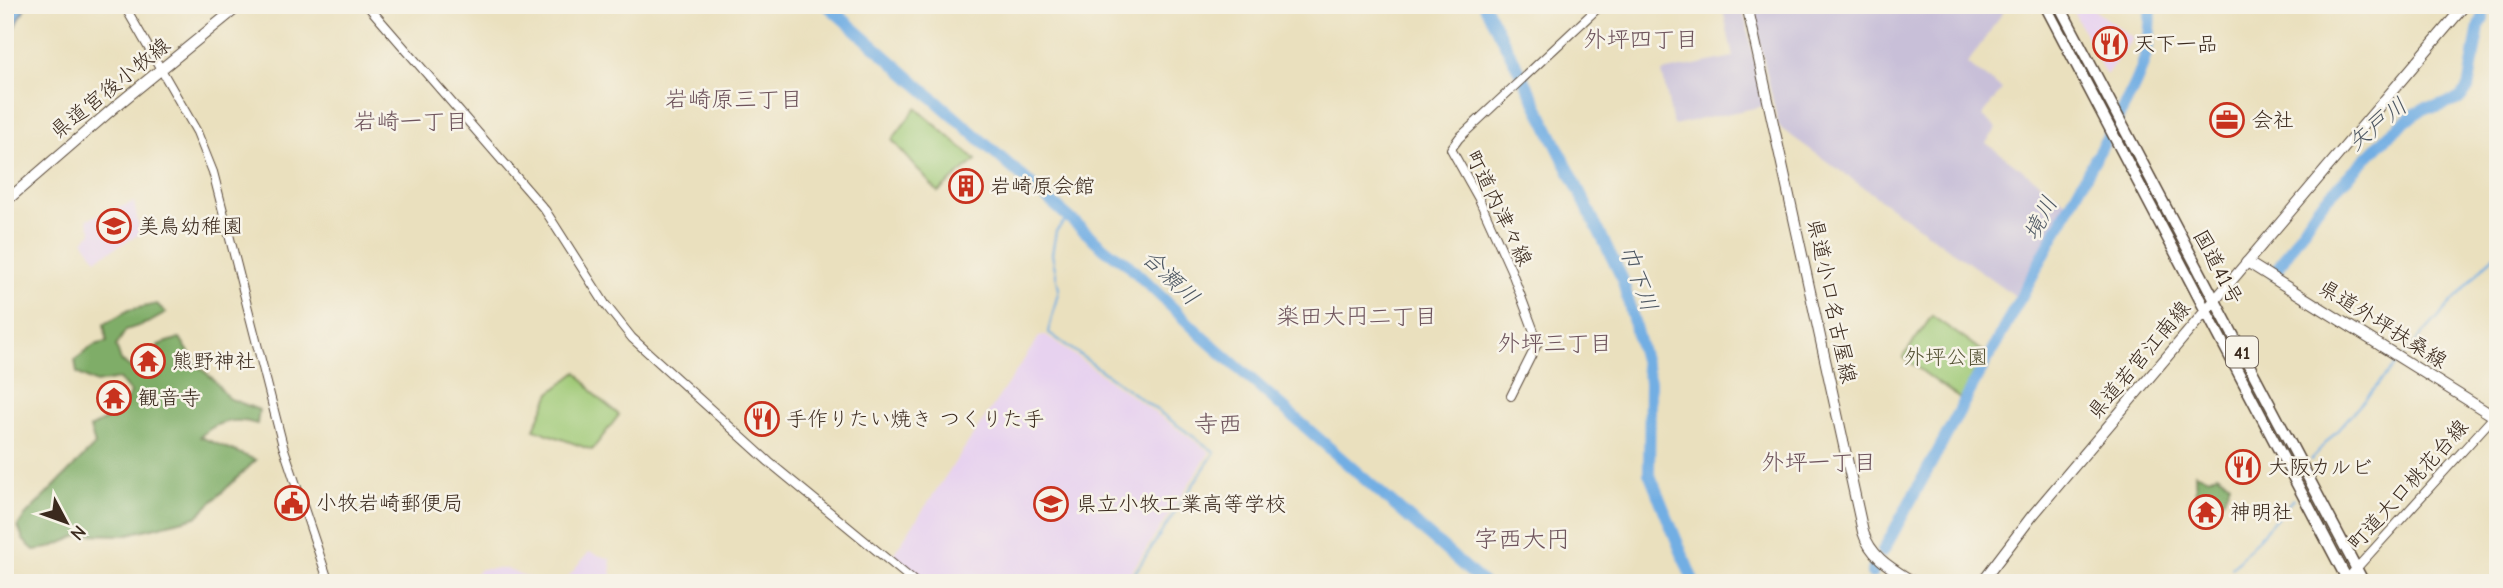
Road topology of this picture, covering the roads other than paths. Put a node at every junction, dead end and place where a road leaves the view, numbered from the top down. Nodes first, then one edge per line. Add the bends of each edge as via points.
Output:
1 (124, 5) edge
2 (240, 5) edge
3 (367, 5) edge
4 (1601, 5) edge
5 (1747, 5) edge
6 (2045, 5) edge
7 (2059, 5) edge
8 (2465, 5) edge
9 (161, 71) junction
10 (5, 202) edge
11 (2247, 262) junction
12 (2214, 300) junction
13 (2205, 311) junction
14 (1511, 396) dead end
15 (2496, 416) edge
16 (2356, 569) junction
17 (2347, 582) edge
18 (329, 583) edge
19 (916, 583) edge
20 (1915, 583) edge
21 (1981, 583) edge
22 (2364, 583) edge

1 - 9 street
2 - 9 main road, 県道宮後小牧線
3 - 19 street via 545,210 632,338 769,462
4 - 14 street, 町道内津々線 via 1451,149 1479,199 1538,342
5 - 20 main road, 県道小口名古屋線 via 1863,532 1879,559
6 - 13 highway, 国道41号 / 41
7 - 12 highway, 国道41号 / 41
8 - 11 main road, 県道若宮江南線
9 - 10 main road, 県道宮後小牧線
9 - 18 street via 197,132 213,172 284,446
11 - 12 main road, 県道若宮江南線
11 - 15 main road, 県道外坪扶桑線
12 - 13 main road, 県道若宮江南線
12 - 16 highway, 国道41号 / 41
13 - 17 highway, 国道41号 / 41
13 - 21 main road, 県道若宮江南線
15 - 16 street, 町道大口桃花台線
16 - 17 street, 町道大口桃花台線
16 - 22 highway, 国道41号 / 41

